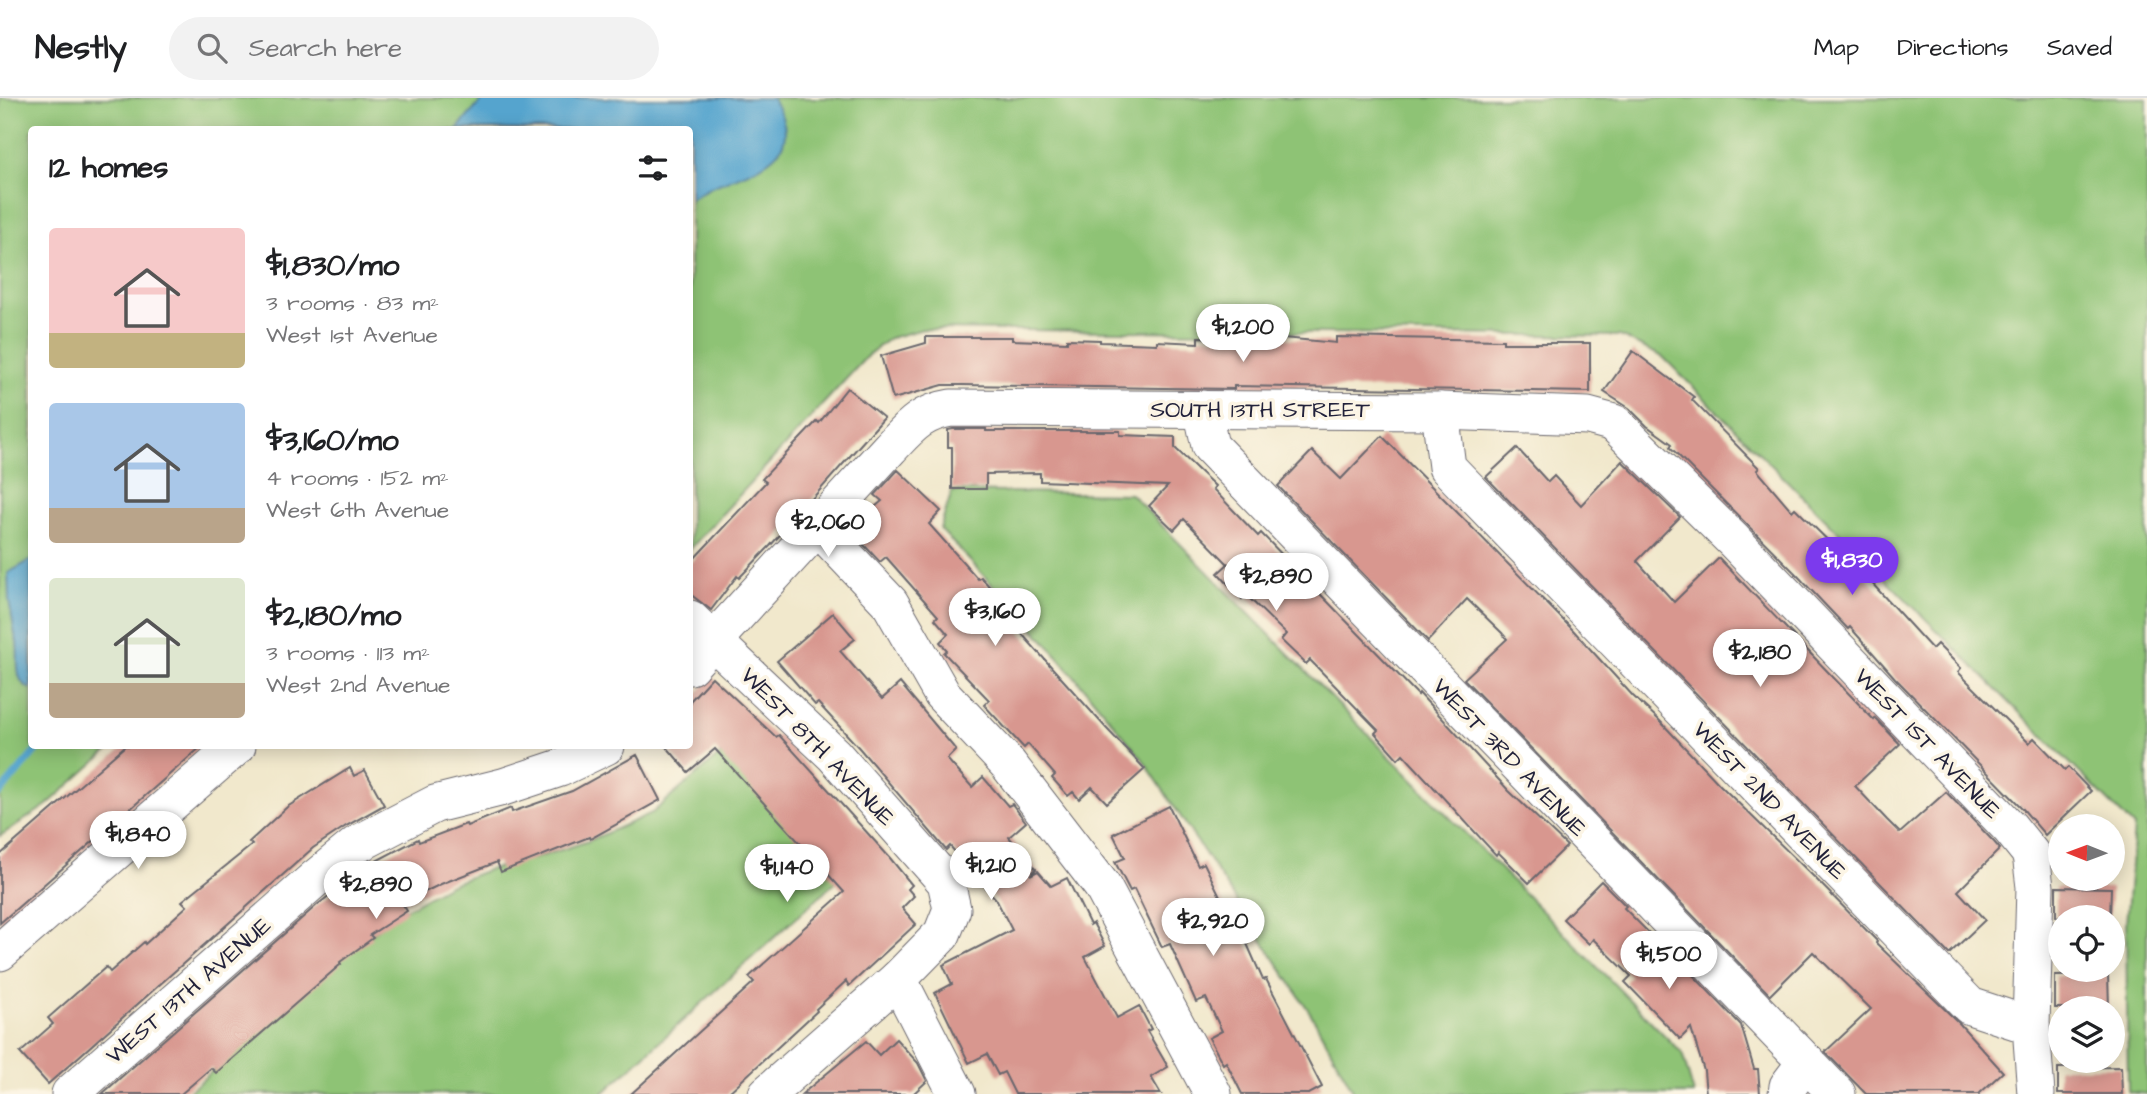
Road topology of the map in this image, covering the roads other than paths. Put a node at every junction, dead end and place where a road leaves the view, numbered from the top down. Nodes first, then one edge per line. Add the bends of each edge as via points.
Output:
1 (1202, 409) junction
2 (1440, 411) junction
3 (1588, 415) joint
4 (818, 527) junction
5 (698, 642) edge
6 (234, 749) edge
7 (600, 749) edge
8 (0, 952) edge
9 (898, 979) junction
10 (2031, 1026) junction
11 (1806, 1062) junction
12 (70, 1094) edge
13 (768, 1094) edge
14 (957, 1094) edge
15 (1213, 1094) edge
16 (1787, 1094) edge
17 (1837, 1094) edge
18 (2036, 1094) edge

1 - 2 street, SOUTH 13TH STREET
1 - 4 street, SOUTH 13TH STREET via 932,411 913,424
1 - 11 street, WEST 3RD AVENUE via 1210,446
2 - 3 street, SOUTH 13TH STREET
2 - 10 street, WEST 2ND AVENUE via 1447,467 1970,1006
3 - 10 street, WEST 1ST AVENUE via 1614,424 1734,541 2031,854 2035,887
4 - 5 street
4 - 15 street via 890,604 942,694 1008,764 1102,886
5 - 9 street, WEST 8TH AVENUE via 834,755 946,882 952,909 942,934
6 - 8 street
7 - 12 street, WEST 13TH AVENUE via 560,768 435,804 356,845
9 - 13 street, WEST 8TH AVENUE
9 - 14 street
10 - 18 street, WEST 1ST AVENUE
11 - 16 street
11 - 17 street, WEST 3RD AVENUE

